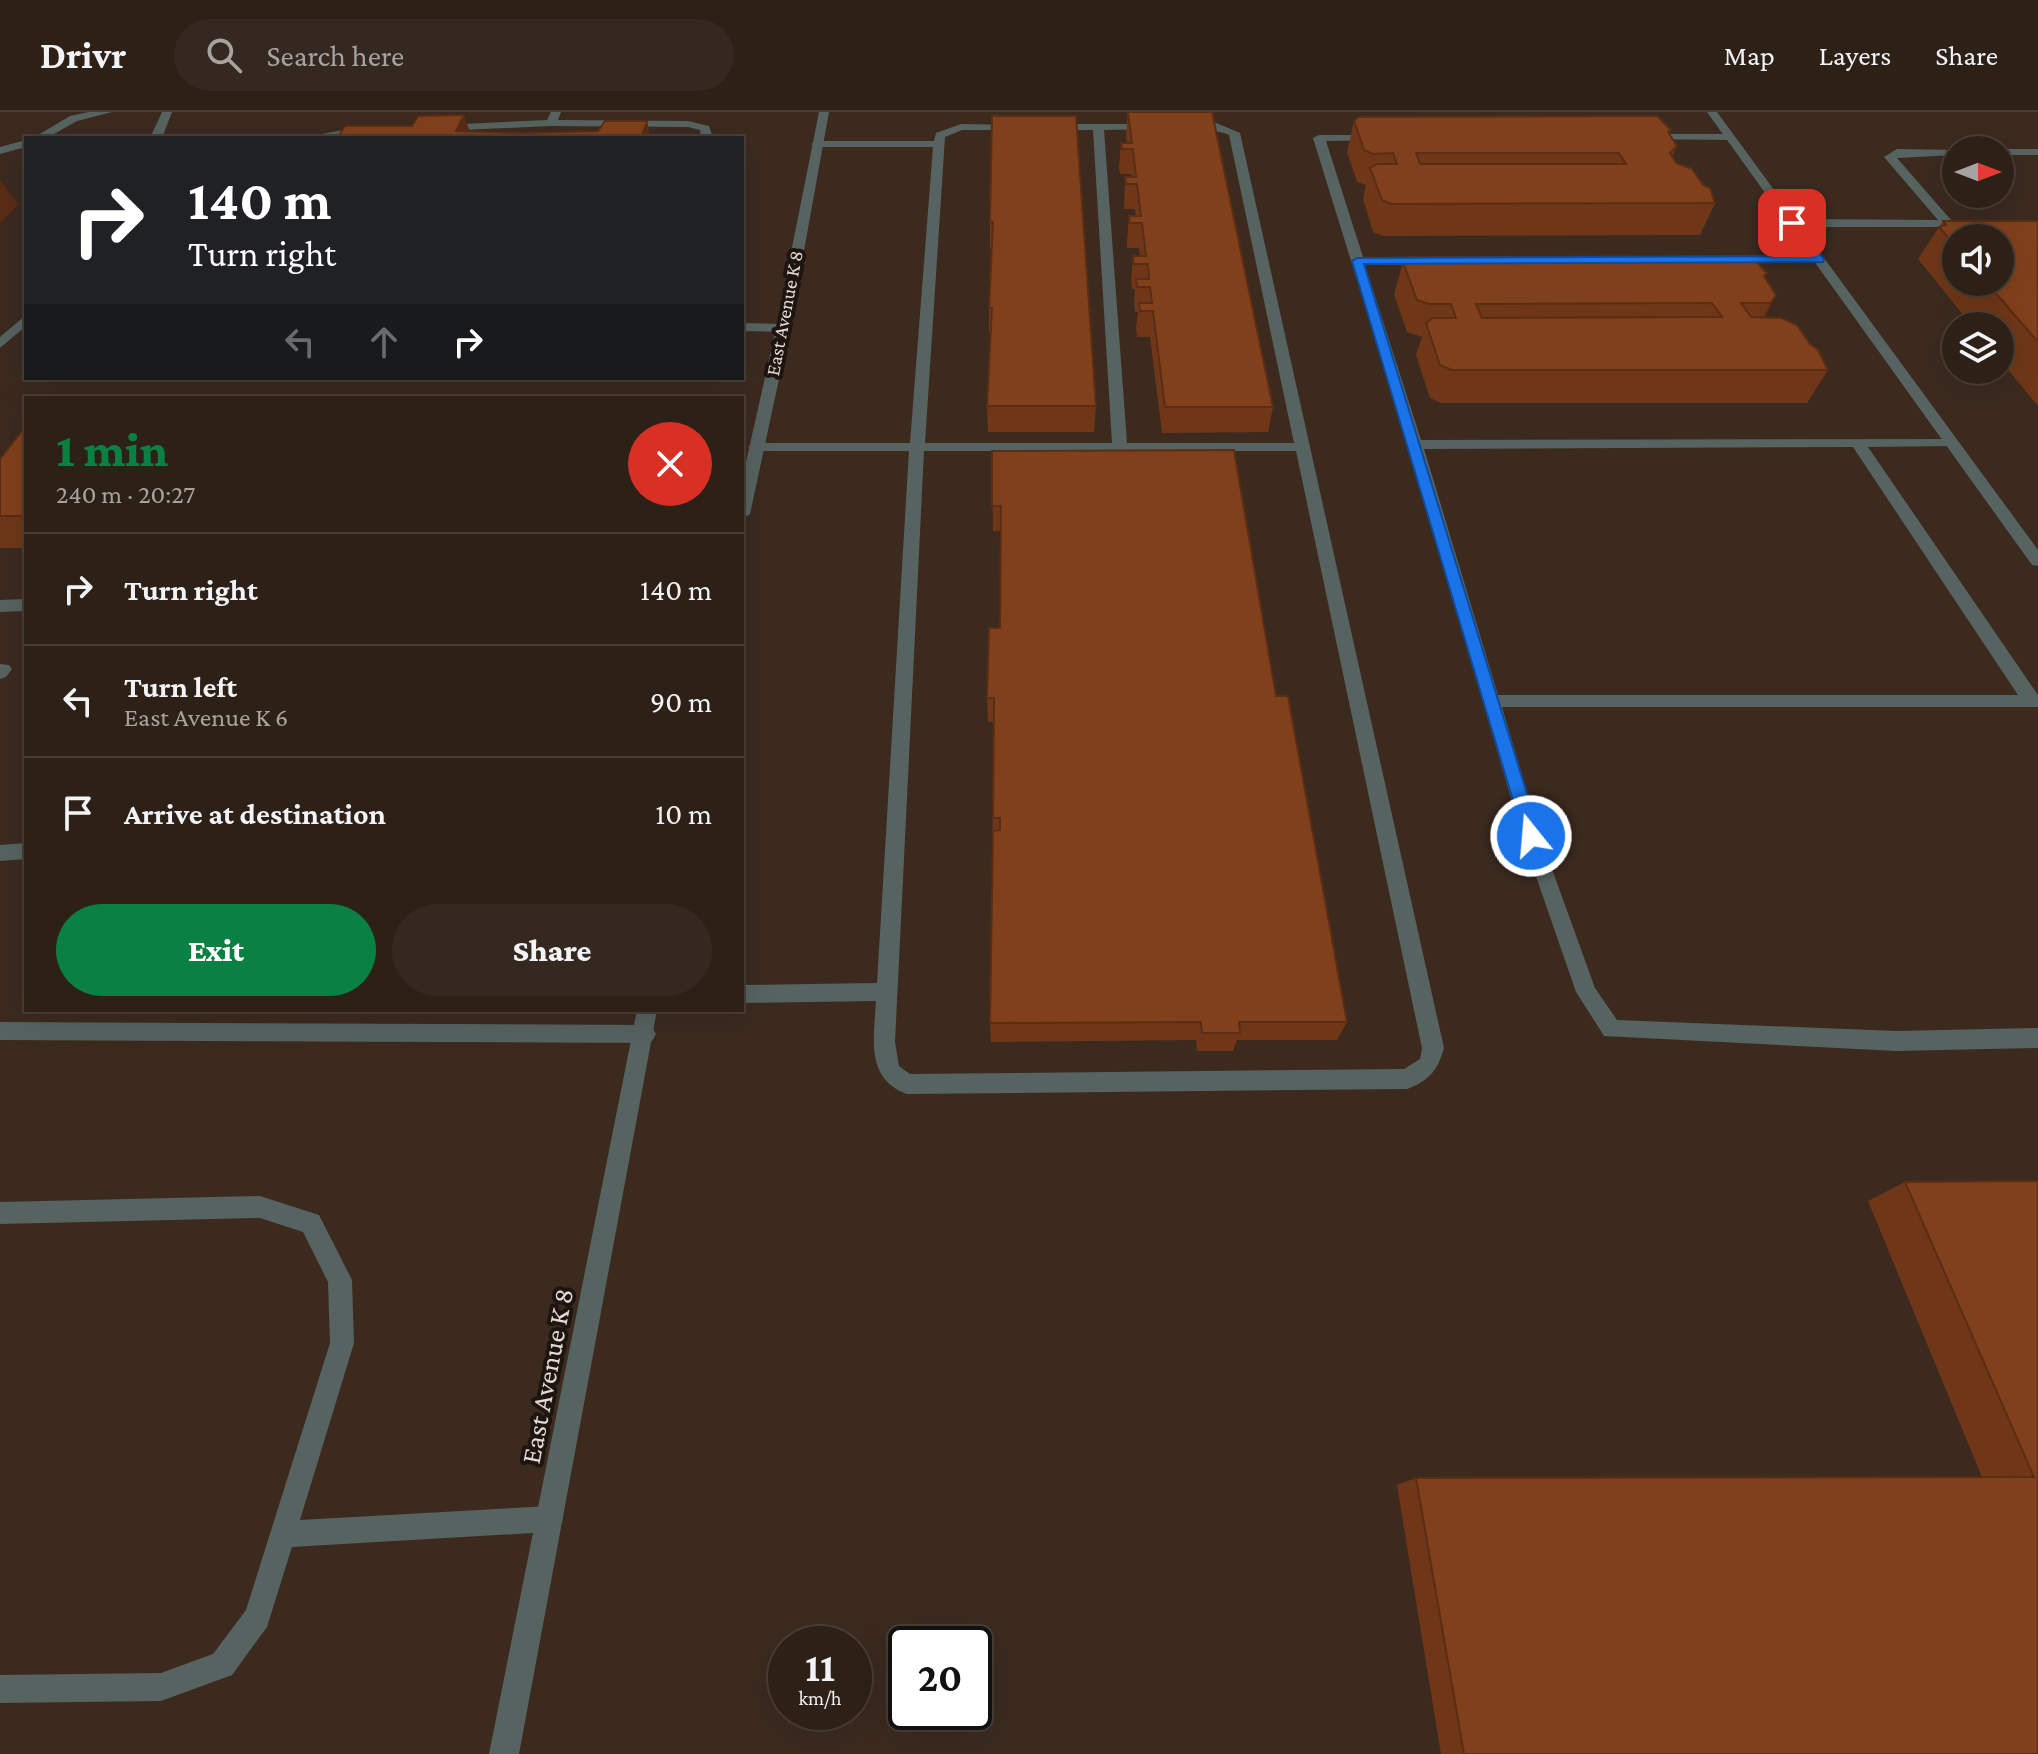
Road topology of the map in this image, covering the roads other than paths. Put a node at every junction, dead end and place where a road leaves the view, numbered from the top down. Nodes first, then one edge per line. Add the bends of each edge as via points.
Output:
1 (107, 112) edge
2 (167, 112) edge
3 (824, 112) edge
4 (1712, 112) edge
5 (554, 118) edge
6 (1098, 126) junction
7 (383, 129) edge
8 (431, 129) edge
9 (341, 135) edge
10 (42, 136) edge
11 (157, 136) edge
12 (707, 136) edge
13 (1635, 137) edge
14 (1729, 137) junction
15 (1398, 138) edge
16 (24, 144) edge
17 (817, 144) junction
18 (939, 144) junction
19 (0, 151) edge
20 (1942, 152) edge
21 (2014, 152) edge
22 (2038, 152) edge
23 (1792, 223) junction
24 (1948, 224) joint
25 (1819, 259) junction
26 (1707, 260) edge
27 (1357, 261) junction
28 (1437, 261) edge
29 (24, 321) edge
30 (744, 327) edge
31 (783, 328) junction
32 (0, 344) edge
33 (1951, 442) junction
34 (1858, 443) junction
35 (1415, 445) junction
36 (755, 447) junction
37 (917, 447) junction
38 (1120, 447) junction
39 (1302, 447) junction
40 (744, 504) edge
41 (2038, 561) edge
42 (24, 605) edge
43 (0, 606) edge
44 (1491, 701) junction
45 (2035, 701) edge
46 (24, 851) edge
47 (0, 853) edge
48 (887, 992) junction
49 (744, 994) edge
50 (646, 1022) edge
51 (0, 1031) edge
52 (2038, 1038) edge
53 (0, 1213) edge
54 (550, 1519) junction
55 (283, 1534) junction
56 (0, 1689) edge
57 (504, 1754) edge

1 - 10 street via 74,118
2 - 11 street
3 - 17 street, East Avenue K 8
4 - 14 street
5 - 8 street
5 - 12 street via 688,124 705,128
6 - 18 street via 961,127 940,135
6 - 38 street
6 - 39 street via 1214,125 1234,133
7 - 9 street
13 - 14 street
14 - 23 street
15 - 27 street via 1319,138
16 - 19 street
17 - 18 street
17 - 31 street, East Avenue K 8
18 - 37 street
20 - 24 street via 1897,152 1890,157
21 - 22 street
23 - 24 street
23 - 25 street
25 - 26 street
25 - 33 street
27 - 28 street
27 - 35 street
29 - 32 street
30 - 31 street
31 - 36 street, East Avenue K 8
33 - 34 street
33 - 41 street
34 - 35 street
34 - 45 street
35 - 44 street
36 - 37 street
36 - 40 street, East Avenue K 8
37 - 38 street
37 - 48 street
38 - 39 street
39 - 48 street via 1433,1048 1429,1065 1407,1079 907,1084 889,1072 884,1042
42 - 43 street
44 - 45 street
44 - 52 street via 1586,992 1611,1029 1896,1041
46 - 47 street
48 - 49 street
50 - 51 street
50 - 54 street, East Avenue K 8
53 - 55 street via 260,1207 311,1223 340,1280 342,1343
54 - 55 street
54 - 57 street, East Avenue K 8
55 - 56 street via 257,1617 222,1665 161,1687

